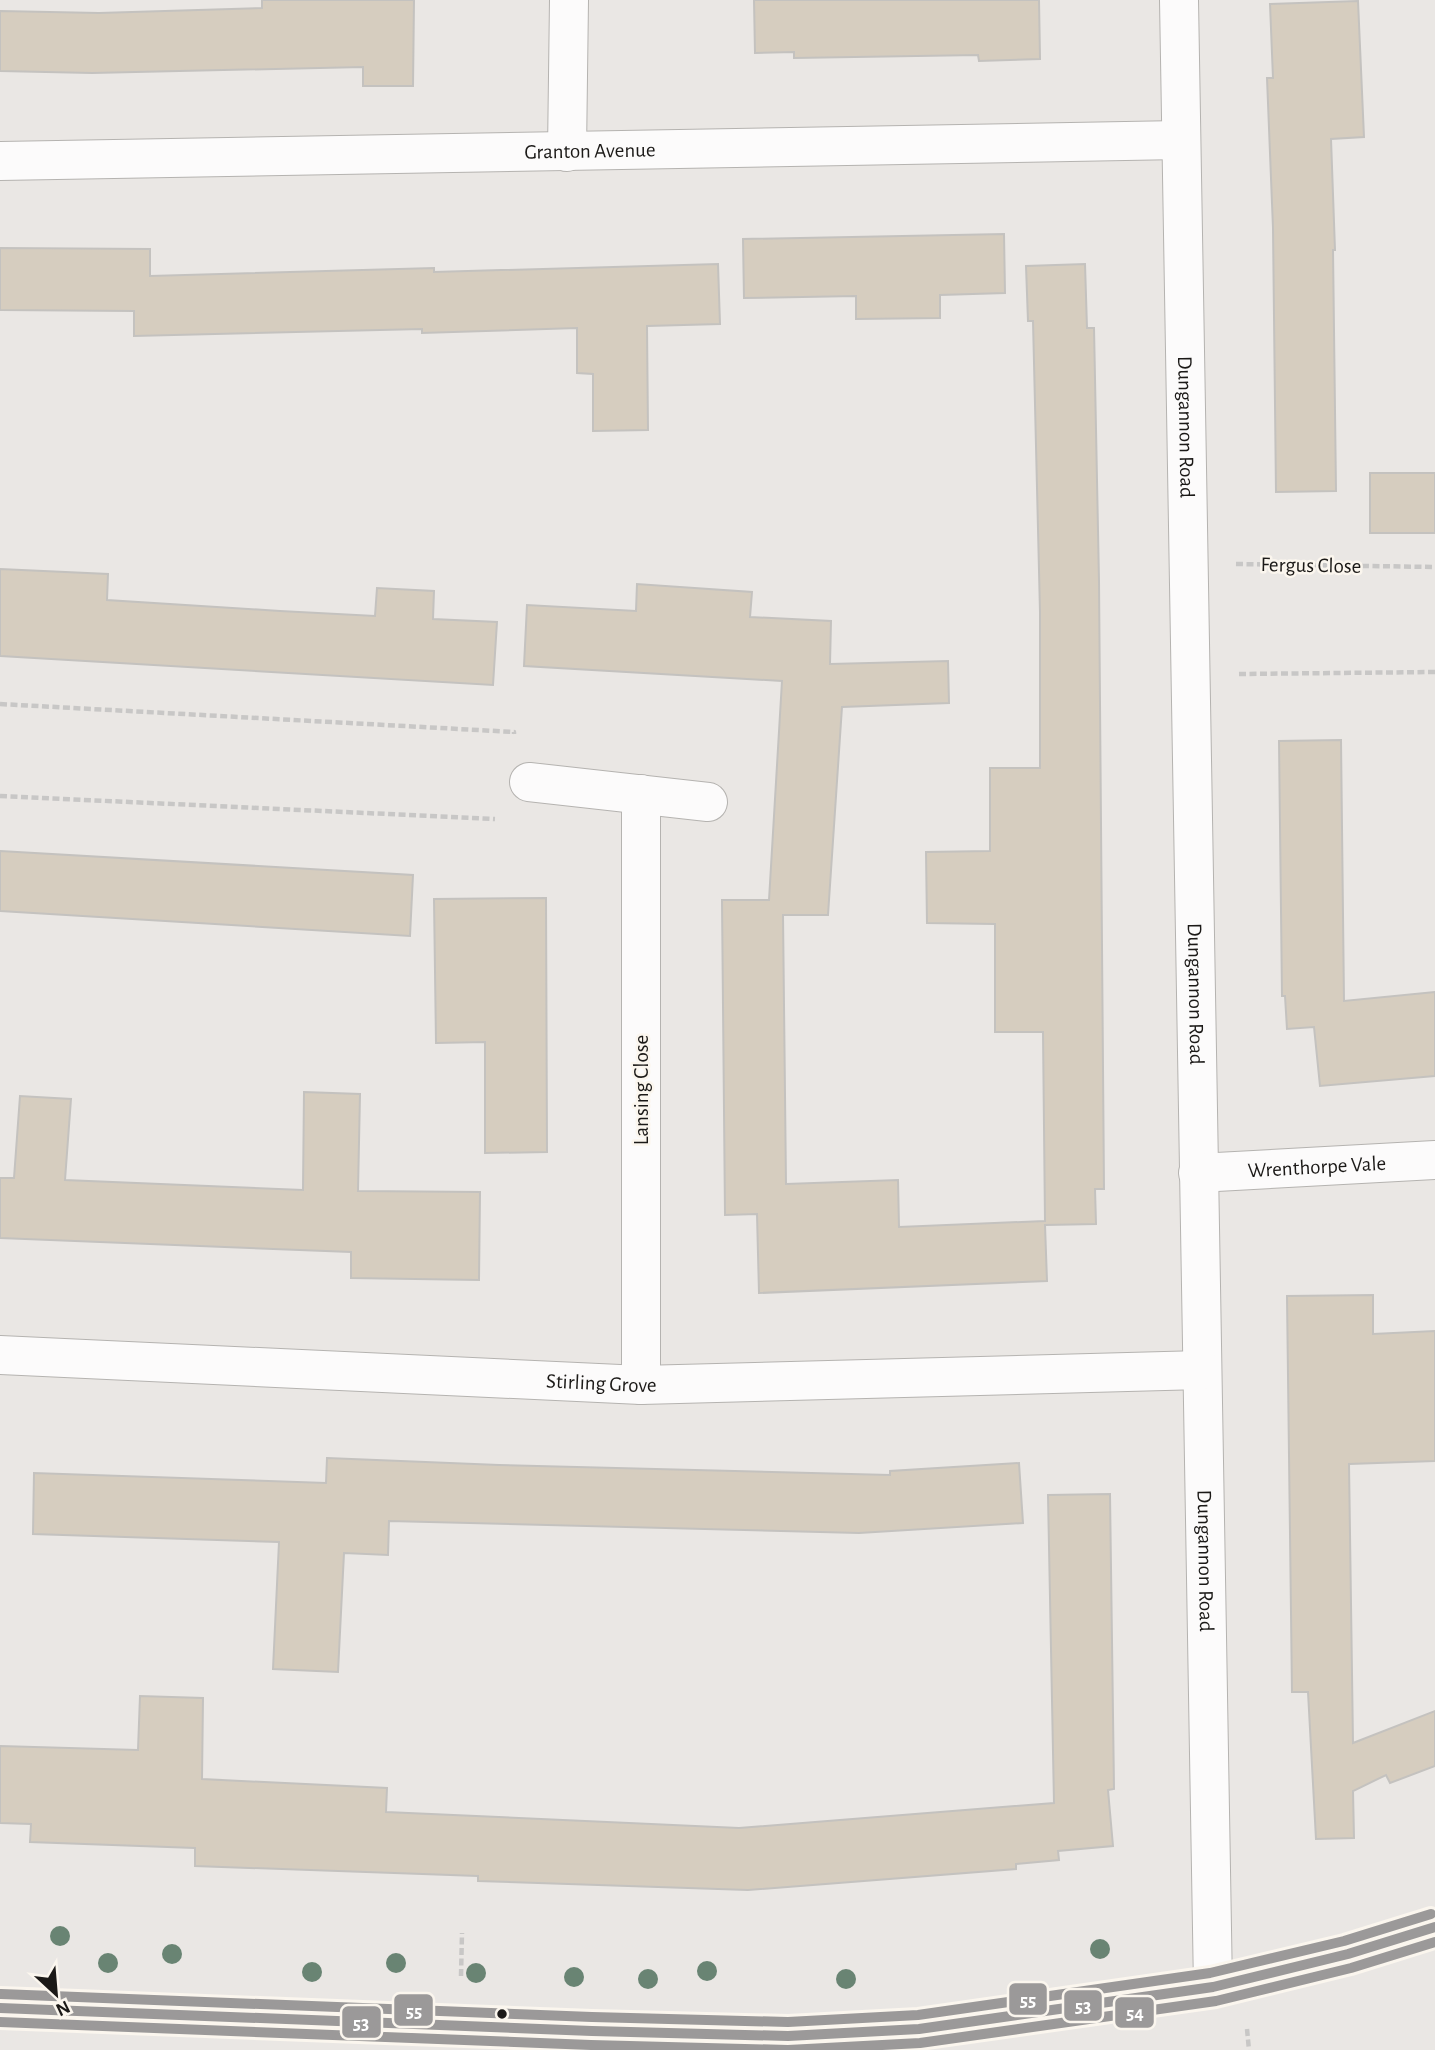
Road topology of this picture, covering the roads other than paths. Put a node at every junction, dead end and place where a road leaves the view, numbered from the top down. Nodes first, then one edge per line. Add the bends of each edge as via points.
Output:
1 (569, 0) edge
2 (1179, 0) edge
3 (1180, 140) junction
4 (567, 152) junction
5 (0, 161) edge
6 (529, 782) dead end
7 (641, 794) junction
8 (708, 802) dead end
9 (1435, 1160) edge
10 (1198, 1173) junction
11 (0, 1355) edge
12 (1202, 1370) junction
13 (640, 1385) junction
14 (1435, 1927) edge
15 (1213, 1987) junction
16 (0, 2008) edge

1 - 4 street
2 - 3 street, Dungannon Road
3 - 4 street, Granton Avenue
3 - 10 street, Dungannon Road
4 - 5 street, Granton Avenue
6 - 7 street
7 - 8 street
7 - 13 street, Lansing Close
9 - 10 street, Wrenthorpe Vale
10 - 12 street, Dungannon Road
11 - 13 street, Stirling Grove
12 - 13 street, Stirling Grove
12 - 15 street, Dungannon Road
14 - 15 street
15 - 16 street via 919,2029 789,2036

